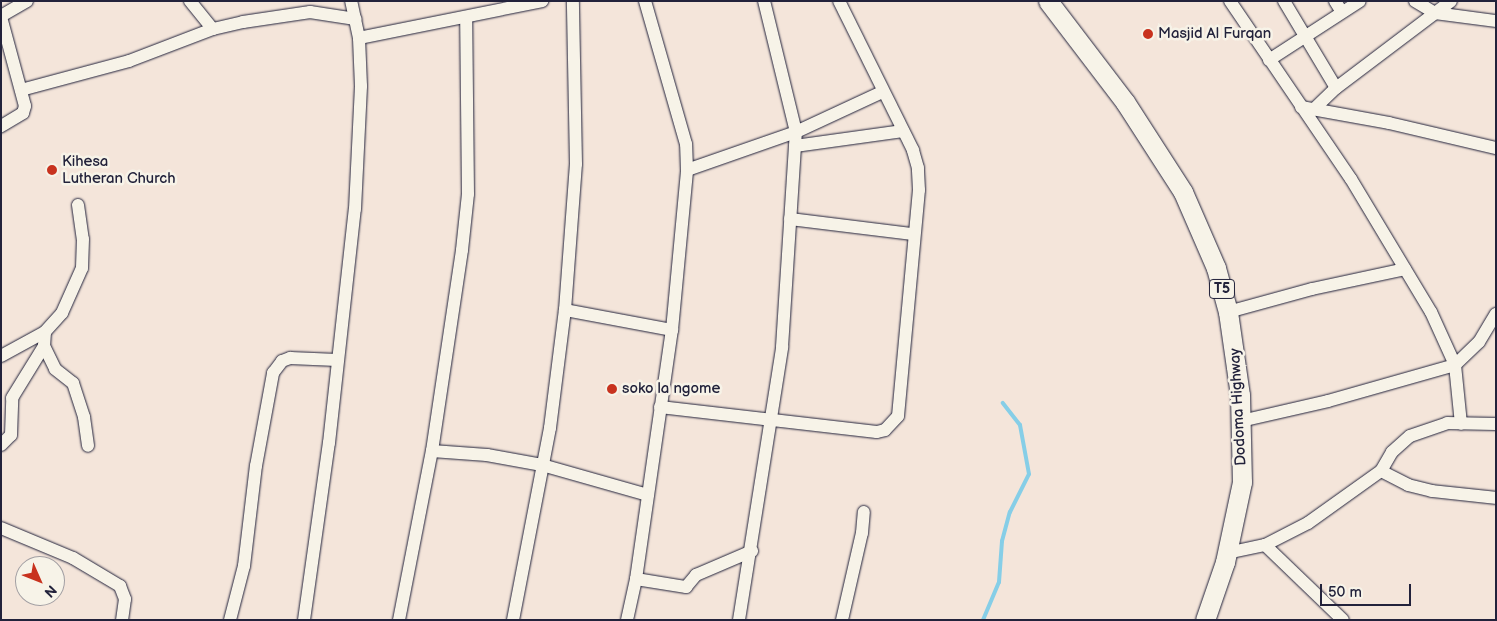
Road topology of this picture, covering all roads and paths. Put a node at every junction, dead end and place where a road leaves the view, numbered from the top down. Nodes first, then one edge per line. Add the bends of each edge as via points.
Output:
1 (27, 1) edge
2 (190, 1) edge
3 (351, 1) edge
4 (542, 1) edge
5 (573, 1) edge
6 (645, 1) edge
7 (764, 1) edge
8 (839, 1) edge
9 (1048, 1) edge
10 (1230, 1) edge
11 (1284, 1) edge
12 (1335, 1) edge
13 (1360, 1) edge
14 (1415, 1) edge
15 (1451, 1) edge
16 (1342, 12) junction
17 (1435, 13) junction
18 (1, 16) edge
19 (466, 17) junction
20 (355, 19) junction
21 (1496, 21) edge
22 (213, 29) junction
23 (1305, 37) junction
24 (359, 38) junction
25 (1269, 60) junction
26 (1336, 88) junction
27 (21, 90) junction
28 (882, 92) junction
29 (1307, 108) junction
30 (1, 126) edge
31 (903, 131) junction
32 (796, 132) junction
33 (795, 146) junction
34 (1496, 148) edge
35 (687, 170) junction
36 (78, 205) dead end
37 (790, 219) junction
38 (913, 234) junction
39 (1405, 269) junction
40 (565, 310) junction
41 (1228, 312) junction
42 (1496, 314) edge
43 (672, 330) junction
44 (45, 332) junction
45 (44, 346) junction
46 (1, 356) edge
47 (337, 360) junction
48 (1454, 365) junction
49 (660, 407) junction
50 (772, 421) junction
51 (1241, 421) junction
52 (1461, 424) junction
53 (1496, 424) edge
54 (1, 445) edge
55 (88, 446) dead end
56 (432, 451) junction
57 (542, 465) junction
58 (1381, 471) junction
59 (648, 495) junction
60 (1496, 498) edge
61 (864, 512) dead end
62 (1, 528) edge
63 (1265, 545) junction
64 (752, 551) junction
65 (1228, 553) junction
66 (636, 579) junction
67 (122, 620) edge
68 (230, 620) edge
69 (304, 620) edge
70 (399, 620) edge
71 (513, 620) edge
72 (627, 620) edge
73 (739, 620) edge
74 (842, 620) edge
75 (1205, 620) edge
76 (1343, 620) edge

1 - 18 street
2 - 22 street
3 - 20 street
4 - 19 street
5 - 40 street via 576,164
6 - 35 street via 686,144
7 - 32 street
8 - 28 street
9 - 41 highway, Dodoma Highway / T5 via 1126,102 1183,192 1216,268
10 - 25 street
11 - 23 street
12 - 16 street
13 - 16 street
14 - 17 street
15 - 17 street
16 - 23 street
17 - 21 street
17 - 26 street
18 - 27 street
19 - 24 street
19 - 56 street via 468,194 453,328
20 - 22 street via 310,12 288,13
20 - 24 street
22 - 27 street via 129,61
23 - 25 street
23 - 26 street
24 - 47 street via 361,86 354,209
25 - 29 street
26 - 29 street
27 - 30 street via 25,106 23,113
28 - 31 street
28 - 32 street
29 - 34 street
29 - 39 street
31 - 33 street
31 - 38 street via 918,168
32 - 33 street
32 - 35 street
33 - 37 street
35 - 43 street
36 - 44 street via 83,239 82,268 62,313
37 - 38 street
37 - 50 street via 782,347
38 - 50 street via 898,416 892,425 877,432
39 - 41 street via 1312,289
39 - 48 street via 1431,312
40 - 43 street
40 - 57 street
41 - 51 highway, Dodoma Highway / T5
42 - 48 street via 1479,342
43 - 49 street
44 - 45 street
44 - 46 street
45 - 54 street via 12,398 11,435
45 - 55 street via 55,369 73,383 84,417
47 - 68 street via 290,358 282,361 273,374 256,466 244,566
47 - 69 street via 329,443
48 - 51 street via 1328,401
48 - 52 street
49 - 50 street
49 - 59 street
50 - 64 street
51 - 65 highway, Dodoma Highway / T5 via 1242,482
52 - 53 street
52 - 58 street via 1435,426 1410,436 1392,452
56 - 57 street via 487,455
56 - 70 street
57 - 59 street
57 - 71 street
58 - 60 street via 1432,491
58 - 63 street via 1308,522
59 - 66 street
61 - 74 street
62 - 67 street via 73,558 120,586 125,599
63 - 65 street
63 - 76 street
64 - 66 street via 696,575 686,587
64 - 73 street
65 - 75 highway, Dodoma Highway / T5
66 - 72 street

